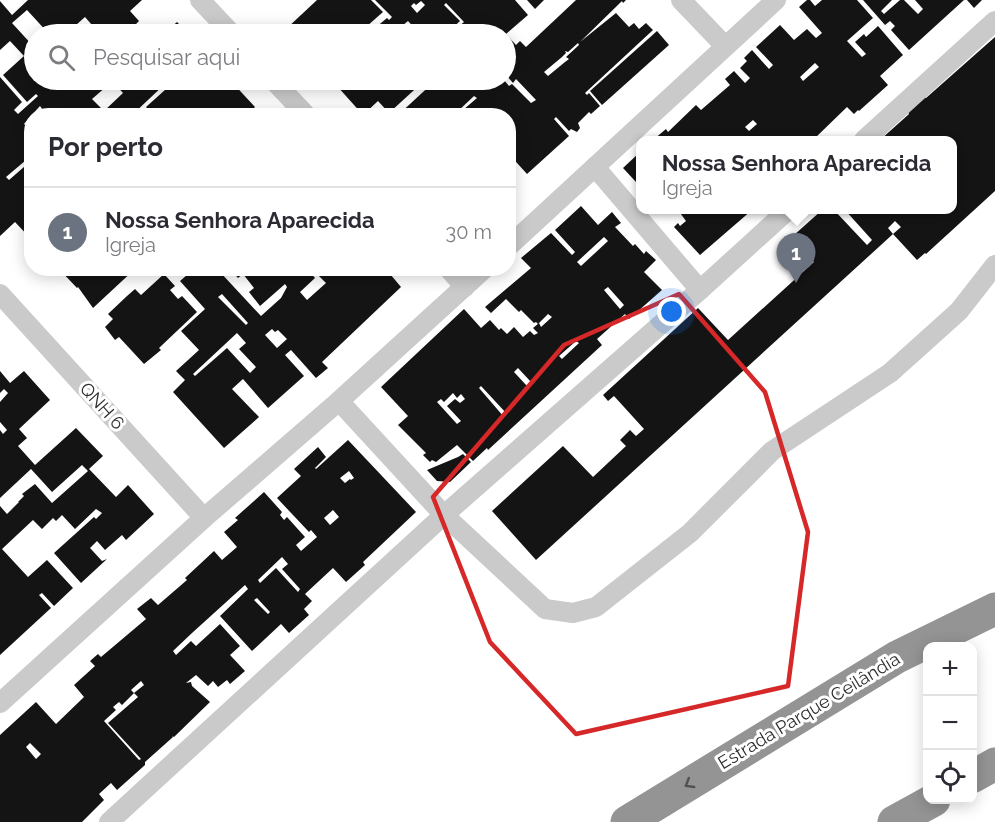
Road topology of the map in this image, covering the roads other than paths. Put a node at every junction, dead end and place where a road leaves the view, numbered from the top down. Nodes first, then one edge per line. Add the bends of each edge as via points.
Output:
1 (200, 0) edge
2 (681, 0) edge
3 (776, 0) edge
4 (995, 21) edge
5 (223, 24) edge
6 (725, 46) junction
7 (282, 90) edge
8 (299, 108) edge
9 (869, 136) edge
10 (595, 167) junction
11 (784, 214) edge
12 (516, 240) edge
13 (995, 265) edge
14 (455, 276) edge
15 (477, 276) edge
16 (465, 287) junction
17 (700, 290) junction
18 (0, 294) edge
19 (339, 401) junction
20 (444, 515) junction
21 (204, 518) junction
22 (995, 609) edge
23 (0, 703) edge
24 (995, 764) edge
25 (977, 774) edge
26 (927, 804) edge
27 (109, 822) edge
28 (627, 822) edge
29 (894, 822) edge

1 - 5 street
2 - 6 street
3 - 6 street
4 - 9 street
6 - 10 street
7 - 8 street
10 - 12 street
10 - 17 street
11 - 17 street
13 - 20 street via 959,311 890,373 772,451 690,532 596,608 573,613 545,609
14 - 16 street
15 - 16 street
16 - 19 street
17 - 20 street
18 - 21 street, QNH 6
19 - 20 street
19 - 21 street
20 - 27 street
21 - 23 street
22 -> 28 highway, Estrada Parque Ceilândia via 897,657
24 - 25 highway
26 - 29 highway

